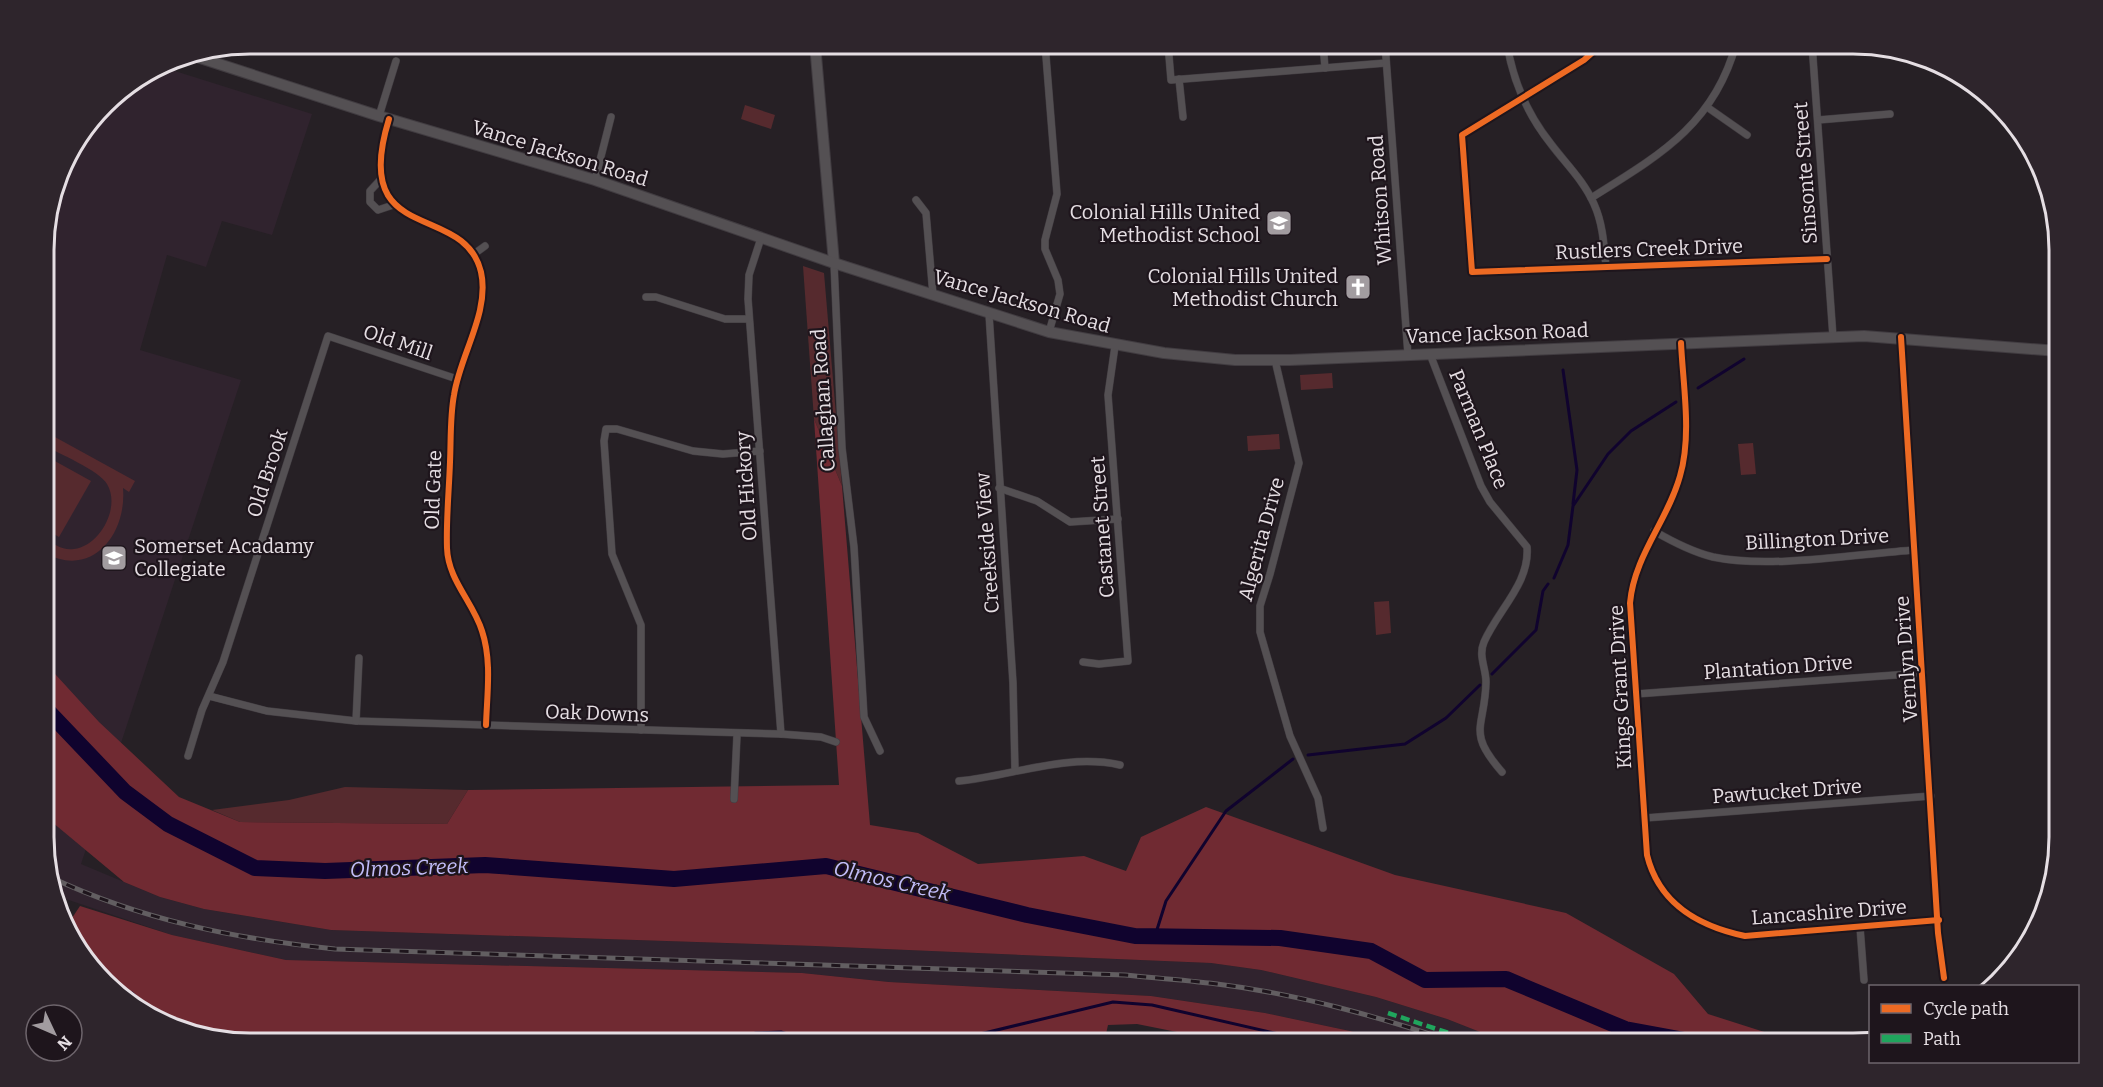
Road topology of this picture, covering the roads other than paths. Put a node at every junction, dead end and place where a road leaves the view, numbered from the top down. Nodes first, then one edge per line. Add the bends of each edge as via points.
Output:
1 (816, 54) edge
2 (1046, 54) edge
3 (1169, 54) edge
4 (1324, 54) edge
5 (1386, 54) edge
6 (1510, 54) edge
7 (1591, 54) edge
8 (1733, 54) edge
9 (1813, 54) edge
10 (205, 60) edge
11 (396, 61) dead end
12 (1386, 63) junction
13 (1325, 68) junction
14 (1179, 79) junction
15 (1523, 98) junction
16 (1707, 106) junction
17 (1890, 114) dead end
18 (612, 117) dead end
19 (1183, 117) dead end
20 (384, 118) junction
21 (1818, 120) junction
22 (1747, 135) dead end
23 (382, 178) junction
24 (594, 180) junction
25 (1591, 198) junction
26 (916, 200) dead end
27 (396, 204) junction
28 (761, 238) junction
29 (485, 246) dead end
30 (474, 254) junction
31 (1827, 259) junction
32 (834, 263) junction
33 (1606, 267) junction
34 (933, 295) junction
35 (646, 297) dead end
36 (989, 314) junction
37 (749, 319) junction
38 (1049, 332) junction
39 (328, 336) joint
40 (1833, 337) junction
41 (1901, 337) junction
42 (1681, 343) junction
43 (1115, 346) junction
44 (2049, 350) edge
45 (1430, 354) junction
46 (1408, 355) junction
47 (1275, 360) junction
48 (457, 379) junction
49 (760, 451) junction
50 (999, 488) junction
51 (1118, 519) junction
52 (1654, 531) junction
53 (1915, 550) junction
54 (359, 658) dead end
55 (1083, 662) dead end
56 (1923, 673) junction
57 (1636, 694) junction
58 (209, 696) junction
59 (356, 721) junction
60 (486, 725) junction
61 (641, 730) junction
62 (781, 734) junction
63 (737, 735) junction
64 (836, 742) dead end
65 (880, 752) dead end
66 (188, 756) dead end
67 (1120, 765) dead end
68 (1015, 770) junction
69 (1502, 772) dead end
70 (958, 781) dead end
71 (1931, 796) junction
72 (734, 799) dead end
73 (1645, 818) junction
74 (1323, 828) dead end
75 (1939, 920) junction
76 (1860, 927) junction
77 (1722, 930) joint
78 (1944, 978) dead end
79 (1864, 980) dead end

1 - 32 main road, Callaghan Road
2 - 38 street via 1057,194 1045,249 1060,294
3 - 14 street via 1171,80
4 - 13 street
5 - 12 street, Whitson Road
6 - 15 street
7 - 15 street
8 - 16 street
9 - 21 street, Sinsonte Street
10 - 20 main road, Vance Jackson Road
11 - 20 street
12 - 13 street
12 - 46 street, Whitson Road
13 - 14 street
14 - 19 street
15 - 25 street via 1536,123
15 - 33 street, Rustlers Creek Drive via 1462,135 1472,272
16 - 22 street
16 - 25 street via 1661,154
17 - 21 street
18 - 24 street
20 - 23 street via 379,156
20 - 24 main road, Vance Jackson Road
21 - 31 street, Sinsonte Street
23 - 27 street
23 - 27 street via 370,191 371,205 383,210
24 - 28 main road, Vance Jackson Road
25 - 33 street via 1603,233
26 - 34 street via 926,213
27 - 30 street via 408,216 457,237
28 - 32 main road, Vance Jackson Road
28 - 37 street, Old Hickory via 749,275
29 - 30 street
30 - 48 street, Old Gate via 481,273 482,298
31 - 33 street, Rustlers Creek Drive
31 - 40 street, Sinsonte Street
32 - 34 main road, Vance Jackson Road
32 - 65 street, Callaghan Road via 842,447 854,547 864,717
34 - 36 main road, Vance Jackson Road
35 - 37 street via 725,319
36 - 38 main road, Vance Jackson Road
36 - 50 street, Creekside View
37 - 49 street, Old Hickory
38 - 43 main road, Vance Jackson Road
39 - 48 street, Old Mill
39 - 58 street, Old Brook
40 - 41 main road, Vance Jackson Road
40 - 42 main road, Vance Jackson Road
41 - 44 main road, Vance Jackson Road
41 - 53 street, Vernlyn Drive
42 - 45 main road, Vance Jackson Road
42 - 52 street, Kings Grant Drive via 1683,463
43 - 47 main road, Vance Jackson Road via 1234,360
43 - 51 street, Castanet Street via 1108,395
45 - 46 main road, Vance Jackson Road
45 - 69 street, Parman Place via 1481,486 1527,547 1526,570 1485,639 1481,654 1486,681 1479,734 1485,752
46 - 47 main road, Vance Jackson Road
47 - 74 street, Algerita Drive via 1299,463 1263,588 1258,619 1285,720 1318,798
48 - 60 street, Old Gate via 453,396 447,550 455,580 475,613 486,642
49 - 61 street via 708,454 606,429 612,554 641,625
49 - 62 street, Old Hickory
50 - 51 street via 1037,501 1070,522
50 - 68 street, Creekside View
51 - 55 street, Castanet Street via 1128,661
52 - 53 street, Billington Drive via 1691,550 1734,560
52 - 57 street, Kings Grant Drive via 1631,592
53 - 56 street, Vernlyn Drive
54 - 59 street
56 - 57 street, Plantation Drive
56 - 71 street, Vernlyn Drive
57 - 73 street, Kings Grant Drive
58 - 59 street, Oak Downs via 267,711
58 - 66 street, Old Brook
59 - 60 street, Oak Downs
60 - 61 street, Oak Downs
61 - 63 street, Oak Downs
62 - 63 street, Oak Downs
62 - 64 street, Oak Downs
63 - 72 street
67 - 68 street via 1096,759
68 - 70 street
71 - 73 street, Pawtucket Drive
71 - 75 street, Vernlyn Drive
73 - 77 street, Kings Grant Drive via 1649,863 1662,892 1680,908
75 - 76 street, Lancashire Drive
75 - 78 street, Vernlyn Drive
76 - 77 street, Lancashire Drive via 1752,936
76 - 79 street, Lancashire Drive

